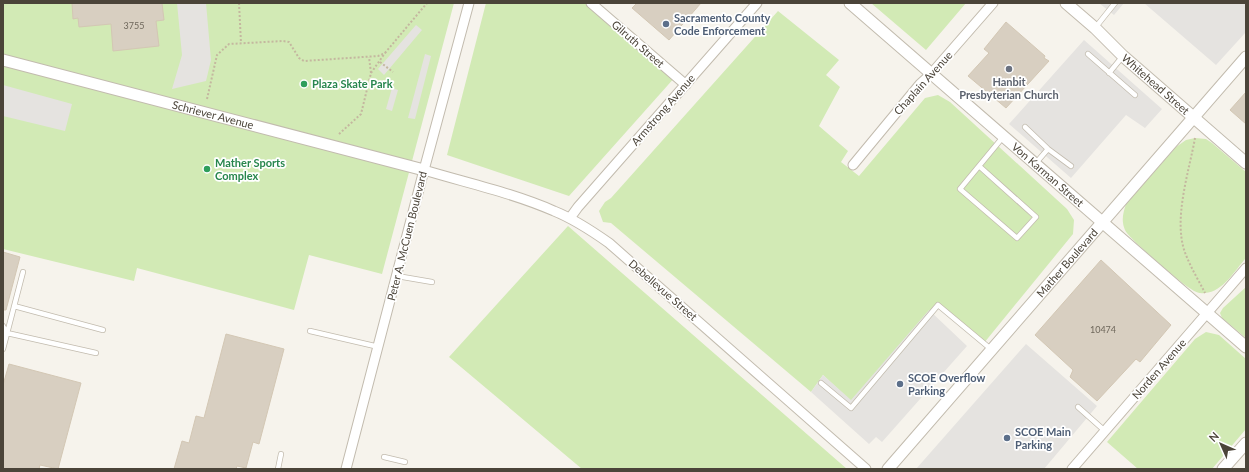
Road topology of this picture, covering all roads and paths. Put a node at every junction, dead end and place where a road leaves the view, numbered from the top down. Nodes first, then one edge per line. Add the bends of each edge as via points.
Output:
1 (239, 3) edge
2 (427, 3) edge
3 (469, 3) edge
4 (591, 3) edge
5 (757, 3) edge
6 (850, 3) edge
7 (993, 3) edge
8 (1066, 3) edge
9 (1115, 3) edge
10 (1094, 28) junction
11 (241, 43) junction
12 (385, 53) junction
13 (1088, 54) dead end
14 (369, 56) junction
15 (1123, 56) junction
16 (1246, 57) edge
17 (3, 60) edge
18 (380, 62) junction
19 (393, 72) dead end
20 (371, 73) junction
21 (1109, 73) junction
22 (931, 74) junction
23 (686, 85) junction
24 (1135, 95) dead end
25 (207, 99) dead end
26 (1194, 118) junction
27 (1024, 127) dead end
28 (339, 134) dead end
29 (1003, 136) junction
30 (1195, 138) dead end
31 (1048, 149) junction
32 (1246, 163) edge
33 (853, 164) dead end
34 (1035, 164) junction
35 (979, 166) junction
36 (1071, 166) dead end
37 (424, 170) junction
38 (570, 218) junction
39 (1102, 222) junction
40 (1246, 268) edge
41 (23, 272) dead end
42 (397, 276) junction
43 (432, 282) dead end
44 (1205, 293) dead end
45 (14, 306) junction
46 (1207, 313) junction
47 (3, 326) edge
48 (103, 330) dead end
49 (310, 331) dead end
50 (5, 334) edge
51 (378, 346) junction
52 (1246, 347) edge
53 (3, 349) edge
54 (992, 350) junction
55 (96, 353) dead end
56 (821, 382) dead end
57 (1078, 407) dead end
58 (1105, 431) junction
59 (1246, 443) edge
60 (281, 454) dead end
61 (384, 457) dead end
62 (405, 462) dead end
63 (278, 469) edge
64 (346, 469) edge
65 (866, 469) edge
66 (888, 469) edge
67 (1072, 469) edge
68 (1223, 469) edge

1 - 11 path
2 - 12 path
3 - 37 street, Peter A. McCuen Boulevard
4 - 23 street, Gilruth Street
5 - 23 street, Armstrong Avenue
6 - 22 street, Von Karman Street
7 - 22 street, Chaplain Avenue
8 - 10 street, Whitehead Street
9 - 10 lane
10 - 15 street, Whitehead Street
11 - 14 path via 289,42 304,61
11 - 25 path via 229,44 218,55
12 - 14 path
12 - 18 path
13 - 21 lane
14 - 20 path
15 - 21 lane
15 - 26 street, Whitehead Street
16 - 26 street, Mather Boulevard
17 - 37 street, Schriever Avenue
18 - 19 path
18 - 20 path
20 - 28 path via 361,114
21 - 24 lane
22 - 29 street, Von Karman Street
22 - 33 street, Chaplain Avenue
23 - 38 street, Armstrong Avenue
26 - 32 street, Whitehead Street
26 - 39 street, Mather Boulevard
27 - 31 lane
29 - 34 street, Von Karman Street
29 - 35 lane
30 - 44 path via 1182,209 1181,236 1186,254
31 - 34 lane
31 - 36 lane
34 - 39 street, Von Karman Street
35 - 35 lane via 960,189 1017,238 1036,217
37 - 38 street, Debellevue Street via 534,202
37 - 42 street, Peter A. McCuen Boulevard
38 - 65 street, Debellevue Street via 609,243
39 - 46 street, Von Karman Street
39 - 54 street, Mather Boulevard
40 - 46 street, Norden Avenue
41 - 45 lane
42 - 43 lane
42 - 51 street, Peter A. McCuen Boulevard
45 - 48 lane
45 - 50 lane
46 - 52 street, Von Karman Street
46 - 58 street, Norden Avenue
47 - 50 lane
49 - 51 lane
50 - 53 lane
50 - 55 lane
51 - 64 street, Peter A. McCuen Boulevard
54 - 56 lane via 938,305 852,408
54 - 66 street, Mather Boulevard
57 - 58 lane
58 - 67 street, Norden Avenue
59 - 68 street
60 - 63 lane
61 - 62 lane

